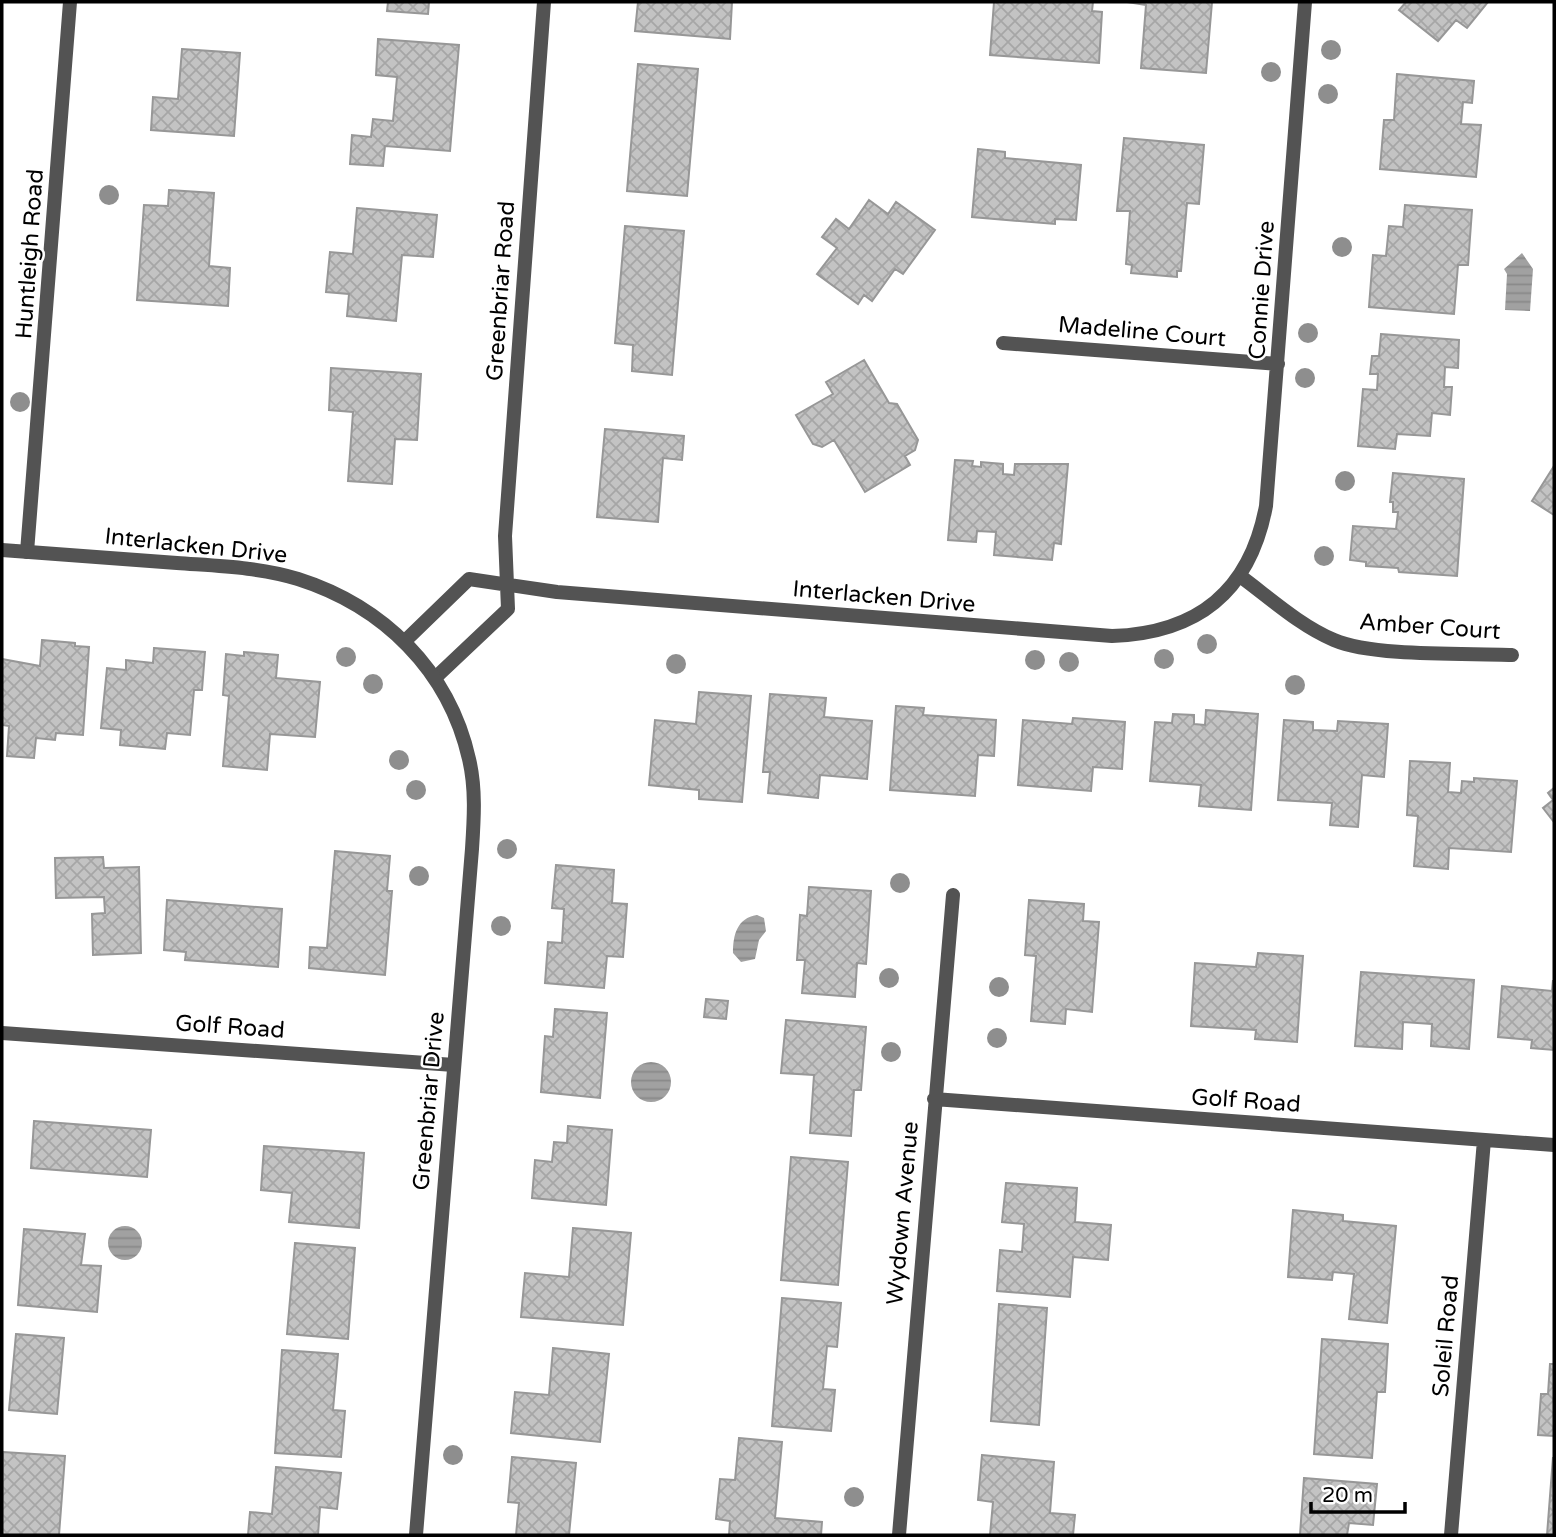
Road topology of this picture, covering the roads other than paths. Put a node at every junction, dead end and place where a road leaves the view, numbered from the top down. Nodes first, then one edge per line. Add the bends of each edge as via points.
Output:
1 (70, 2) edge
2 (544, 2) edge
3 (1305, 2) edge
4 (1003, 343) dead end
5 (1278, 364) junction
6 (2, 550) edge
7 (27, 552) junction
8 (1240, 576) junction
9 (506, 585) junction
10 (405, 640) junction
11 (1512, 655) dead end
12 (435, 678) junction
13 (953, 895) dead end
14 (2, 1032) edge
15 (454, 1065) junction
16 (934, 1100) junction
17 (1484, 1140) junction
18 (1554, 1145) edge
19 (416, 1535) edge
20 (899, 1535) edge
21 (1451, 1535) edge

1 - 7 street, Huntleigh Road
2 - 9 street, Greenbriar Road via 505,536
3 - 5 street, Connie Drive
4 - 5 street, Madeline Court
5 - 8 street, Connie Drive via 1266,506 1260,538
6 - 7 street, Interlacken Drive
7 - 10 street, Interlacken Drive via 265,571 329,590 368,611
8 - 9 street, Interlacken Drive via 1206,610 1172,627 1112,636 571,594
8 - 11 street, Amber Court via 1297,620 1336,641 1379,649
9 - 10 street via 469,579
9 - 12 street, Greenbriar Road via 508,609
10 - 12 street, Interlacken Drive
12 - 15 street, Greenbriar Drive via 454,714 469,759 474,804
13 - 16 street, Wydown Avenue
14 - 15 street, Golf Road
15 - 19 street, Greenbriar Drive
16 - 17 street, Golf Road
16 - 20 street, Wydown Avenue
17 - 18 street, Golf Road
17 - 21 street, Soleil Road

